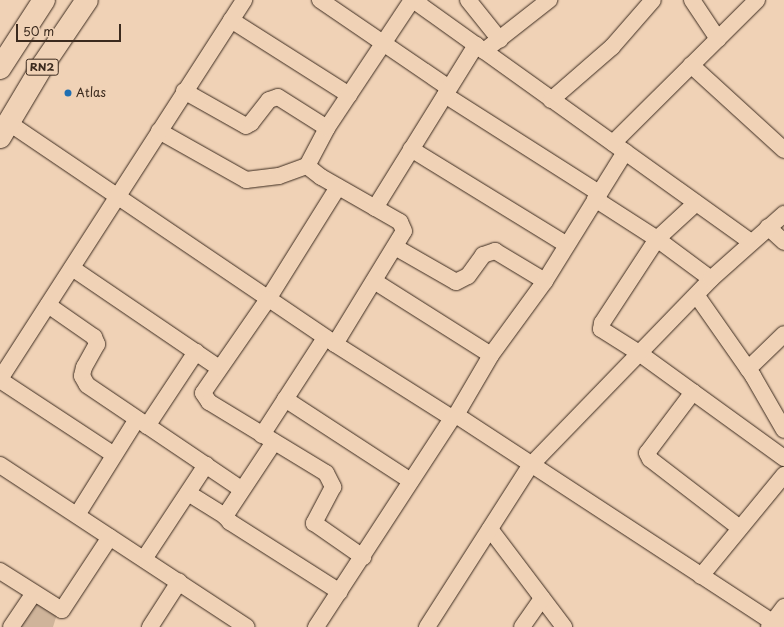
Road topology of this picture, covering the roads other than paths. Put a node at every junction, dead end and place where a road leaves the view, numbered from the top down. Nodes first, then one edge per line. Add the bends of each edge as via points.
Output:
1 (44, 0) edge
2 (87, 0) edge
3 (244, 0) edge
4 (320, 0) edge
5 (412, 0) edge
6 (468, 0) edge
7 (549, 0) edge
8 (653, 0) edge
9 (692, 0) edge
10 (757, 0) edge
11 (231, 20) junction
12 (500, 40) junction
13 (718, 40) junction
14 (383, 44) junction
15 (480, 48) junction
16 (691, 66) junction
17 (0, 68) edge
18 (184, 91) junction
19 (447, 91) junction
20 (348, 95) junction
21 (551, 100) junction
22 (327, 128) junction
23 (5, 130) edge
24 (158, 131) junction
25 (619, 148) junction
26 (411, 149) junction
27 (784, 150) edge
28 (307, 166) junction
29 (338, 187) junction
30 (597, 196) junction
31 (116, 197) junction
32 (696, 203) junction
33 (375, 208) junction
34 (784, 214) edge
35 (768, 227) junction
36 (657, 240) junction
37 (751, 242) junction
38 (784, 242) edge
39 (567, 245) junction
40 (395, 247) junction
41 (72, 268) junction
42 (711, 280) junction
43 (374, 281) junction
44 (545, 281) junction
45 (697, 296) junction
46 (268, 299) junction
47 (48, 305) junction
48 (784, 334) edge
49 (330, 341) junction
50 (196, 352) junction
51 (640, 353) junction
52 (491, 355) junction
53 (219, 368) junction
54 (748, 369) junction
55 (0, 380) edge
56 (693, 392) junction
57 (286, 399) junction
58 (454, 417) junction
59 (142, 422) junction
60 (784, 430) edge
61 (268, 438) junction
62 (114, 455) junction
63 (784, 458) edge
64 (0, 465) edge
65 (206, 465) junction
66 (530, 466) junction
67 (784, 475) edge
68 (411, 482) junction
69 (241, 489) junction
70 (188, 493) junction
71 (77, 515) junction
72 (225, 516) junction
73 (740, 528) junction
74 (490, 529) junction
75 (110, 537) junction
76 (363, 557) junction
77 (144, 559) junction
78 (0, 571) edge
79 (701, 576) junction
80 (179, 582) junction
81 (340, 592) junction
82 (34, 593) junction
83 (542, 598) junction
84 (784, 607) edge
85 (774, 625) edge
86 (11, 627) edge
87 (150, 627) edge
88 (247, 627) edge
89 (316, 627) edge
90 (427, 627) edge
91 (522, 627) edge
92 (564, 627) edge

1 - 17 highway, RN2
2 - 23 highway, RN2 via 43,65
3 - 11 street
4 - 14 street
5 - 14 street
5 - 15 street
6 - 12 street
7 - 12 street
8 - 21 street via 612,47
9 - 13 street
10 - 13 street
11 - 18 street
11 - 20 street
12 - 15 street
13 - 16 street
14 - 19 street
14 - 20 street
15 - 19 street
15 - 21 street
16 - 25 street
16 - 27 street
18 - 22 street via 246,126 269,100 278,97
18 - 24 street
19 - 26 street
19 - 30 street
20 - 22 street
21 - 25 street
22 - 28 street
23 - 31 street
24 - 28 street via 246,180 279,176
24 - 31 street
25 - 30 street
25 - 32 street
26 - 33 street
26 - 39 street
28 - 29 street
29 - 33 street
29 - 46 street
30 - 36 street
30 - 39 street
31 - 41 street
31 - 46 street
32 - 36 street
32 - 37 street
33 - 40 street via 403,226 404,231
34 - 35 street
35 - 37 street
35 - 38 street
36 - 42 street
36 - 51 street via 600,326
37 - 42 street
39 - 44 street
40 - 43 street
40 - 44 street via 456,282 468,276 482,255 494,251
41 - 47 street
41 - 50 street
42 - 45 street
43 - 49 street
43 - 52 street
44 - 52 street
45 - 51 street
45 - 54 street
46 - 49 street
46 - 53 street
47 - 55 street
47 - 59 street via 94,337 97,344 84,367 82,376 87,385
48 - 54 street
49 - 57 street
49 - 58 street
50 - 53 street
50 - 59 street
51 - 56 street
51 - 66 street
52 - 58 street
53 - 61 street via 203,393 209,402
54 - 60 street
55 - 62 street
56 - 63 street
56 - 73 street via 647,453 650,459
57 - 61 street
57 - 68 street
58 - 66 street
58 - 68 street
59 - 62 street
59 - 65 street
61 - 69 street
61 - 76 street via 326,473 331,479 333,487 314,523
62 - 71 street
64 - 71 street
65 - 69 street
65 - 70 street
66 - 74 street
66 - 79 street
67 - 73 street
68 - 76 street
69 - 72 street
70 - 72 street
70 - 77 street
71 - 75 street
72 - 81 street via 230,522
73 - 79 street
74 - 83 street
74 - 90 street
75 - 77 street
75 - 82 street via 62,610
76 - 81 street
77 - 80 street
78 - 82 street
79 - 85 street
80 - 87 street
80 - 88 street
81 - 89 street
82 - 86 street
83 - 91 street
83 - 92 street
84 - 85 street

